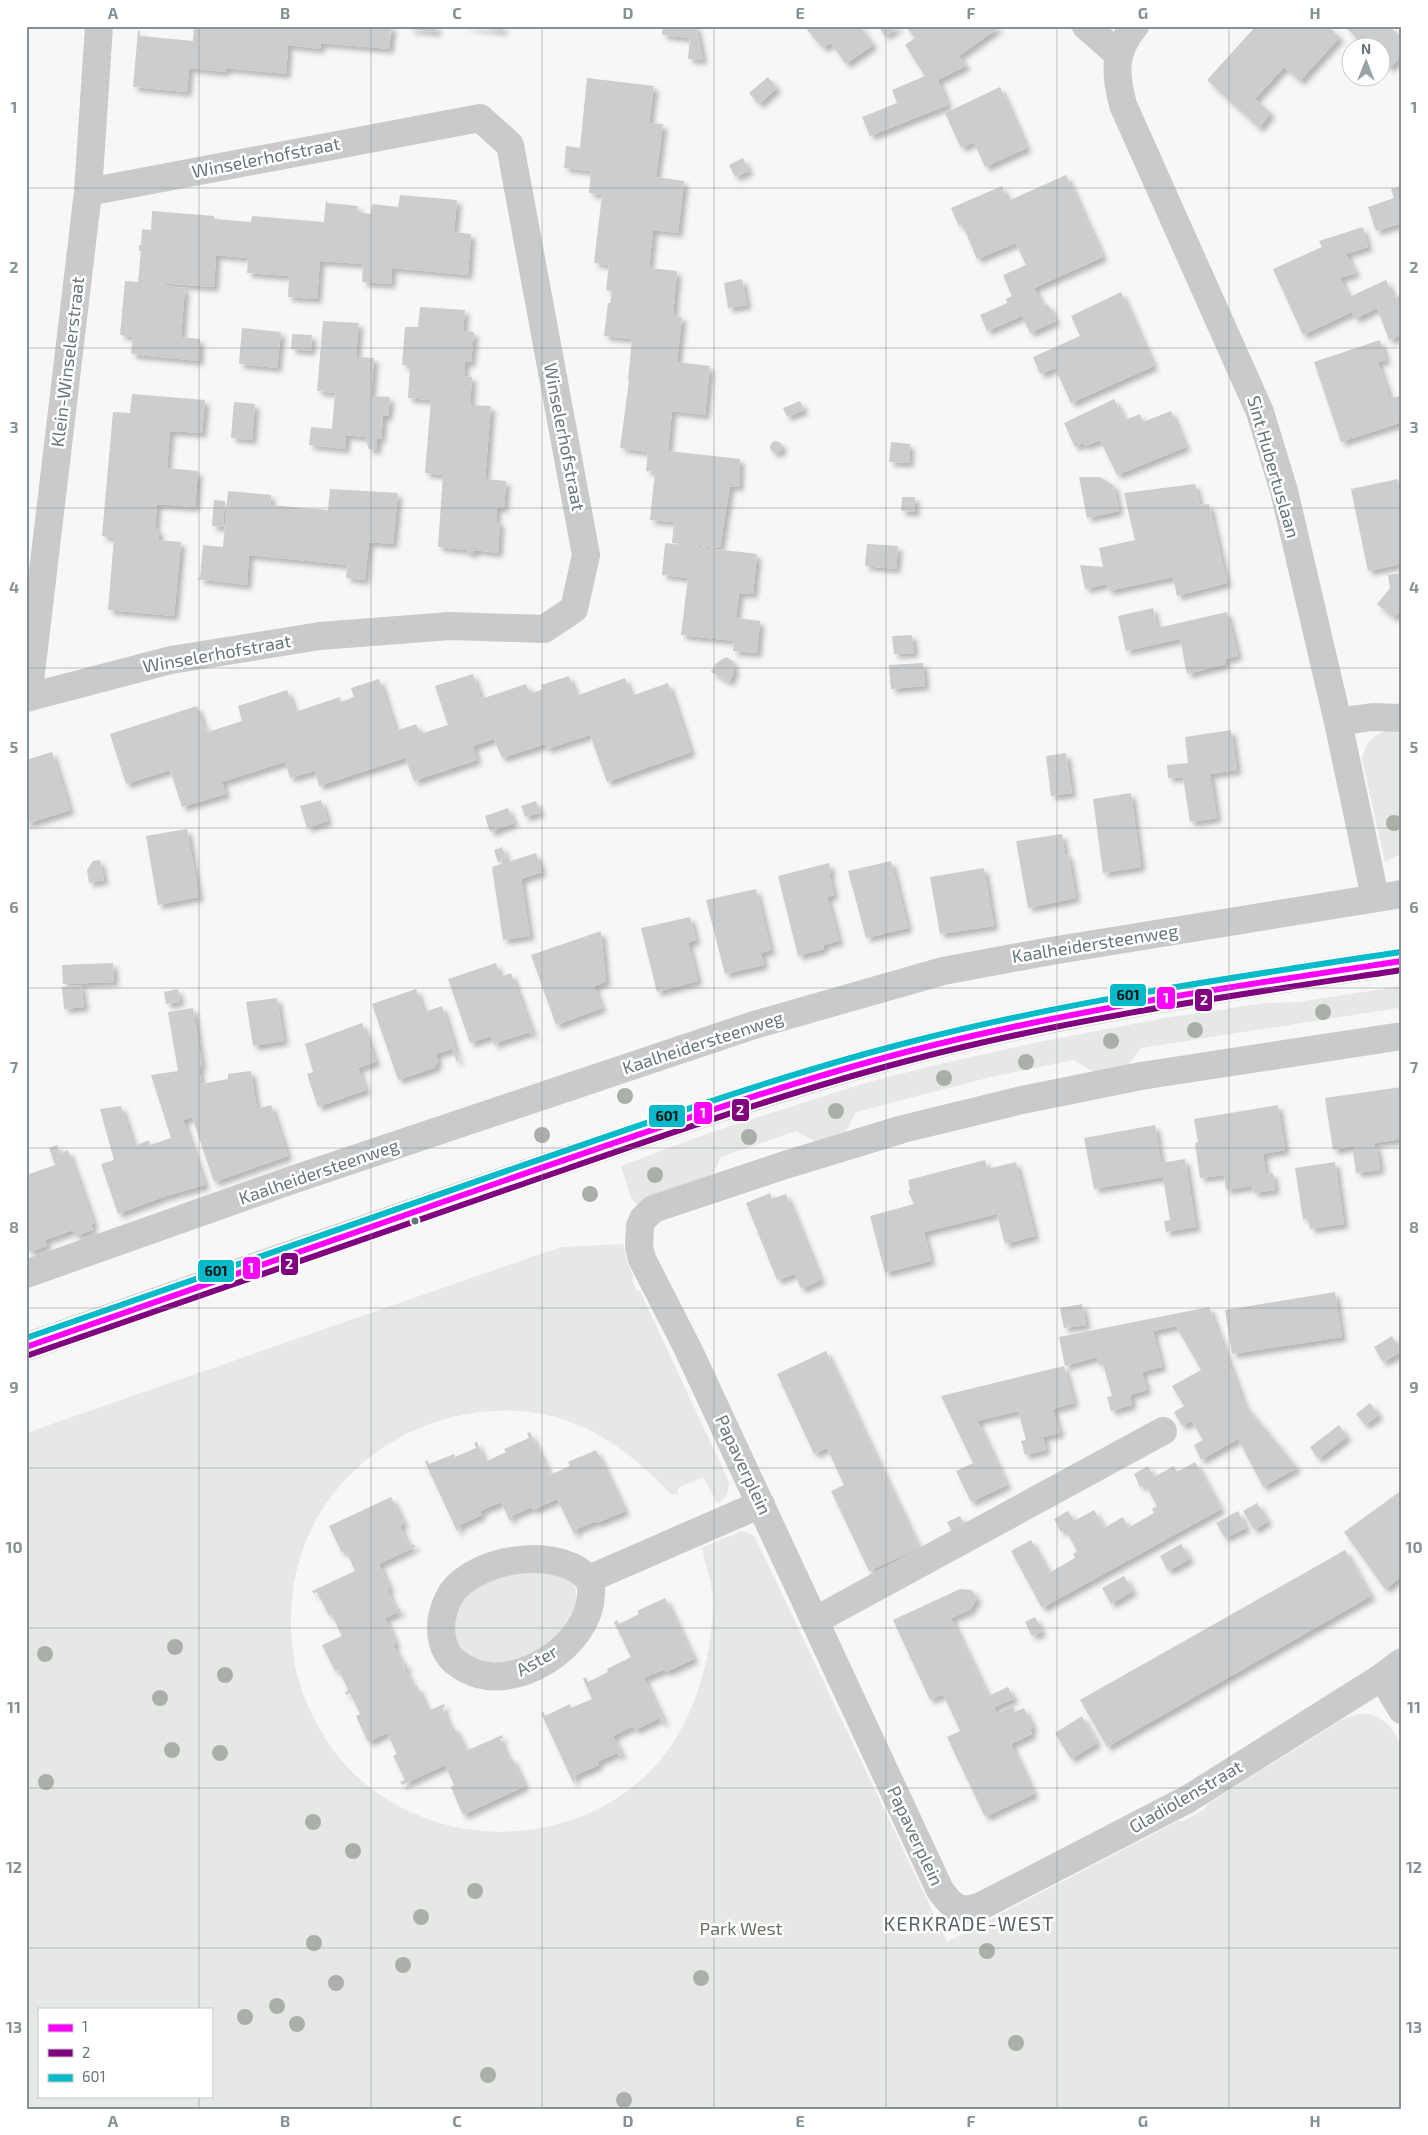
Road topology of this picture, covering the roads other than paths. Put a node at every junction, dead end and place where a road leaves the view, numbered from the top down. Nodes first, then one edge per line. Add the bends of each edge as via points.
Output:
1 (99, 26) edge
2 (1086, 26) edge
3 (1135, 26) edge
4 (1119, 55) junction
5 (88, 192) junction
6 (27, 698) edge
7 (1402, 718) edge
8 (1338, 722) junction
9 (1402, 894) edge
10 (1375, 898) junction
11 (1402, 961) edge
12 (1402, 1036) edge
13 (26, 1274) edge
14 (26, 1347) edge
15 (1162, 1431) dead end
16 (761, 1504) junction
17 (589, 1579) junction
18 (816, 1620) junction
19 (1392, 1670) edge
20 (1402, 1710) edge
21 (959, 1910) joint

1 - 5 street, Klein-Winselerstraat
2 - 4 street
3 - 4 street, Sint Hubertuslaan
4 - 8 street, Sint Hubertuslaan via 1117,79 1123,105 1260,412 1284,491
5 - 6 street, Klein-Winselerstraat
5 - 6 street, Winselerhofstraat via 480,118 510,145 586,555 574,609 544,629 450,626 320,636 171,660
7 - 8 street via 1372,717
8 - 10 street, Sint Hubertuslaan
9 - 10 street, Kaalheidersteenweg
10 - 13 street, Kaalheidersteenweg via 943,971 754,1024 289,1181
11 - 14 street via 1120,1005 905,1053 724,1106
12 - 16 street, Papaverplein via 1141,1076 1022,1100 912,1127 785,1165 653,1210 640,1226 642,1258
15 - 18 street
16 - 17 street
16 - 18 street, Papaverplein
17 - 17 street, Aster via 572,1566 546,1559 496,1565 474,1575 457,1586 444,1610 441,1634 448,1654 463,1668 484,1677 506,1677 536,1666 552,1657 576,1634 588,1611 592,1593
18 - 21 street, Papaverplein via 940,1890
19 - 20 street
19 - 21 street, Gladiolenstraat via 1188,1799 983,1905 969,1911

